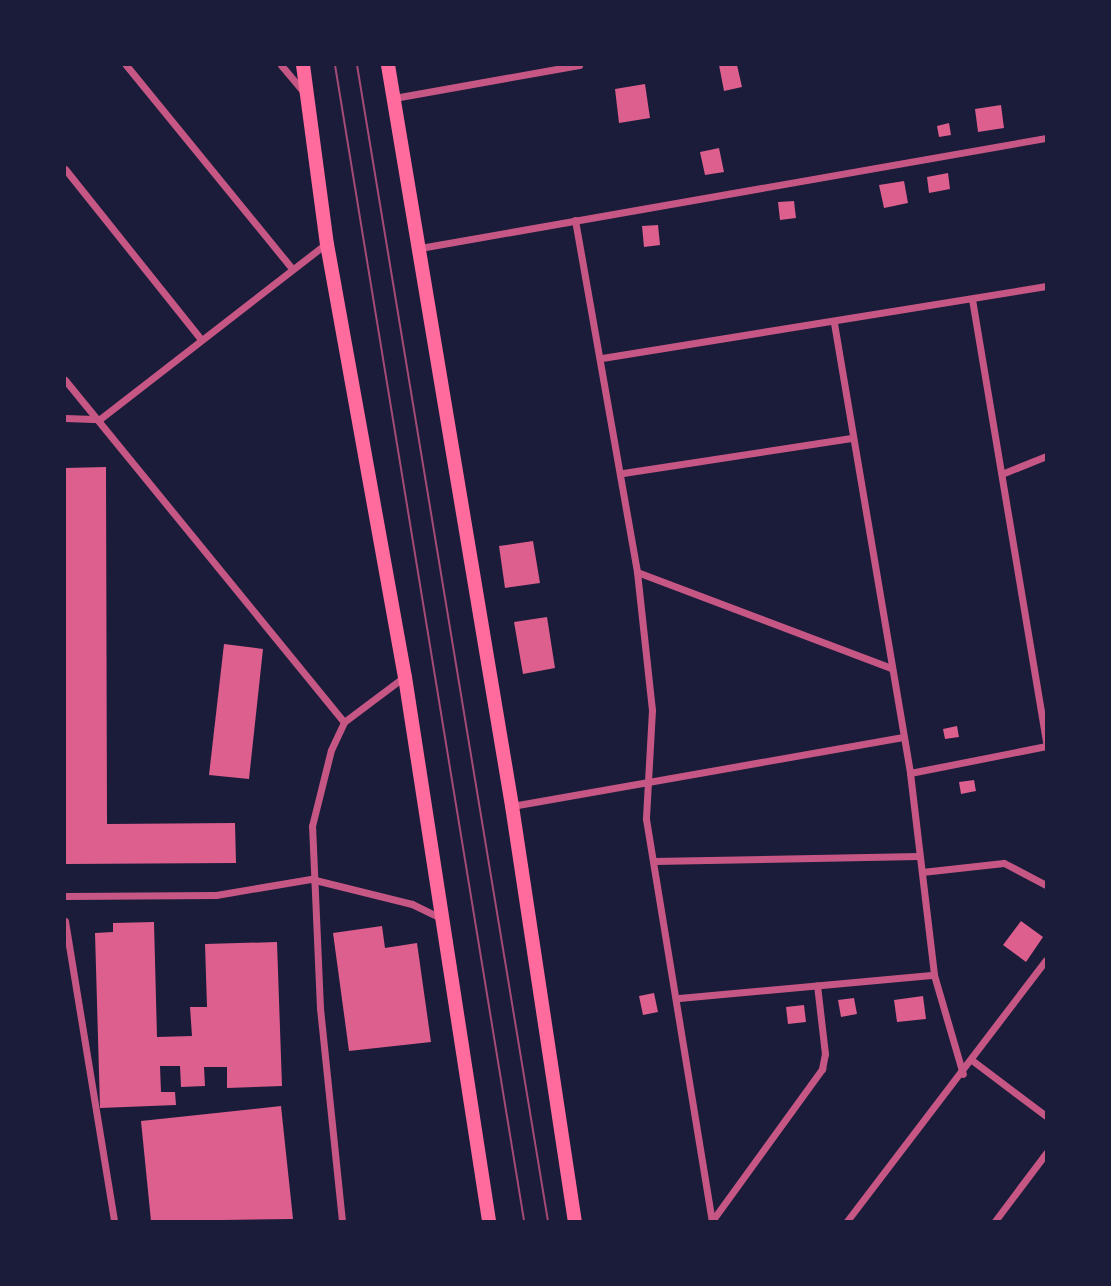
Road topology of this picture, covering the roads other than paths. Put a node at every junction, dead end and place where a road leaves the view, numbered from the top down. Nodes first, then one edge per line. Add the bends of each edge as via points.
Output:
1 (126, 65) edge
2 (281, 65) edge
3 (303, 65) edge
4 (388, 65) edge
5 (579, 65) edge
6 (553, 67) edge
7 (308, 96) junction
8 (394, 98) junction
9 (1046, 138) edge
10 (65, 169) edge
11 (575, 220) junction
12 (327, 244) junction
13 (420, 248) junction
14 (290, 267) junction
15 (1046, 286) edge
16 (972, 299) junction
17 (834, 323) junction
18 (200, 338) junction
19 (602, 358) junction
20 (65, 380) edge
21 (65, 418) edge
22 (100, 419) junction
23 (851, 438) junction
24 (1046, 456) edge
25 (623, 473) junction
26 (1004, 473) junction
27 (637, 572) junction
28 (891, 668) junction
29 (405, 677) junction
30 (344, 722) junction
31 (1044, 727) edge
32 (903, 737) junction
33 (1046, 744) edge
34 (910, 772) junction
35 (647, 779) junction
36 (512, 806) junction
37 (919, 856) junction
38 (653, 861) junction
39 (922, 872) junction
40 (311, 879) junction
41 (1046, 885) edge
42 (65, 896) edge
43 (444, 920) junction
44 (65, 921) edge
45 (1046, 960) edge
46 (934, 975) junction
47 (817, 985) junction
48 (678, 998) junction
49 (973, 1061) junction
50 (962, 1074) junction
51 (1046, 1116) edge
52 (1046, 1153) edge
53 (114, 1221) edge
54 (342, 1221) edge
55 (489, 1221) edge
56 (575, 1221) edge
57 (712, 1221) edge
58 (847, 1221) edge
59 (995, 1221) edge

1 - 14 street
2 - 7 street
3 - 7 main road
4 - 8 main road
5 - 6 street
6 - 8 street
7 - 12 main road
8 - 13 main road
9 - 11 street
10 - 18 street
11 - 13 street
11 - 19 street
12 - 14 street
12 - 29 main road
13 - 36 main road
14 - 18 street
15 - 16 street
16 - 17 street
16 - 26 street
17 - 19 street
17 - 23 street
18 - 22 street
19 - 25 street
20 - 22 street
21 - 22 street
22 - 30 street
23 - 25 street
23 - 28 street
24 - 26 street
25 - 27 street
26 - 31 street
27 - 28 street
27 - 35 street via 652,710
28 - 32 street
29 - 30 street
29 - 43 main road
30 - 40 street via 331,750 312,826
31 - 33 street
32 - 34 street
32 - 35 street
33 - 34 street
34 - 37 street
35 - 36 street
35 - 38 street
36 - 56 main road
37 - 38 street
37 - 39 street
38 - 48 street
39 - 41 street via 1004,863
39 - 46 street
40 - 42 street via 216,895
40 - 43 street via 412,904
40 - 54 street
43 - 55 main road
44 - 53 street
45 - 49 street
46 - 47 street
46 - 50 street
47 - 48 street
47 - 57 street via 825,1054 822,1069
48 - 57 street
49 - 50 street
49 - 51 street
50 - 58 street
52 - 59 street

